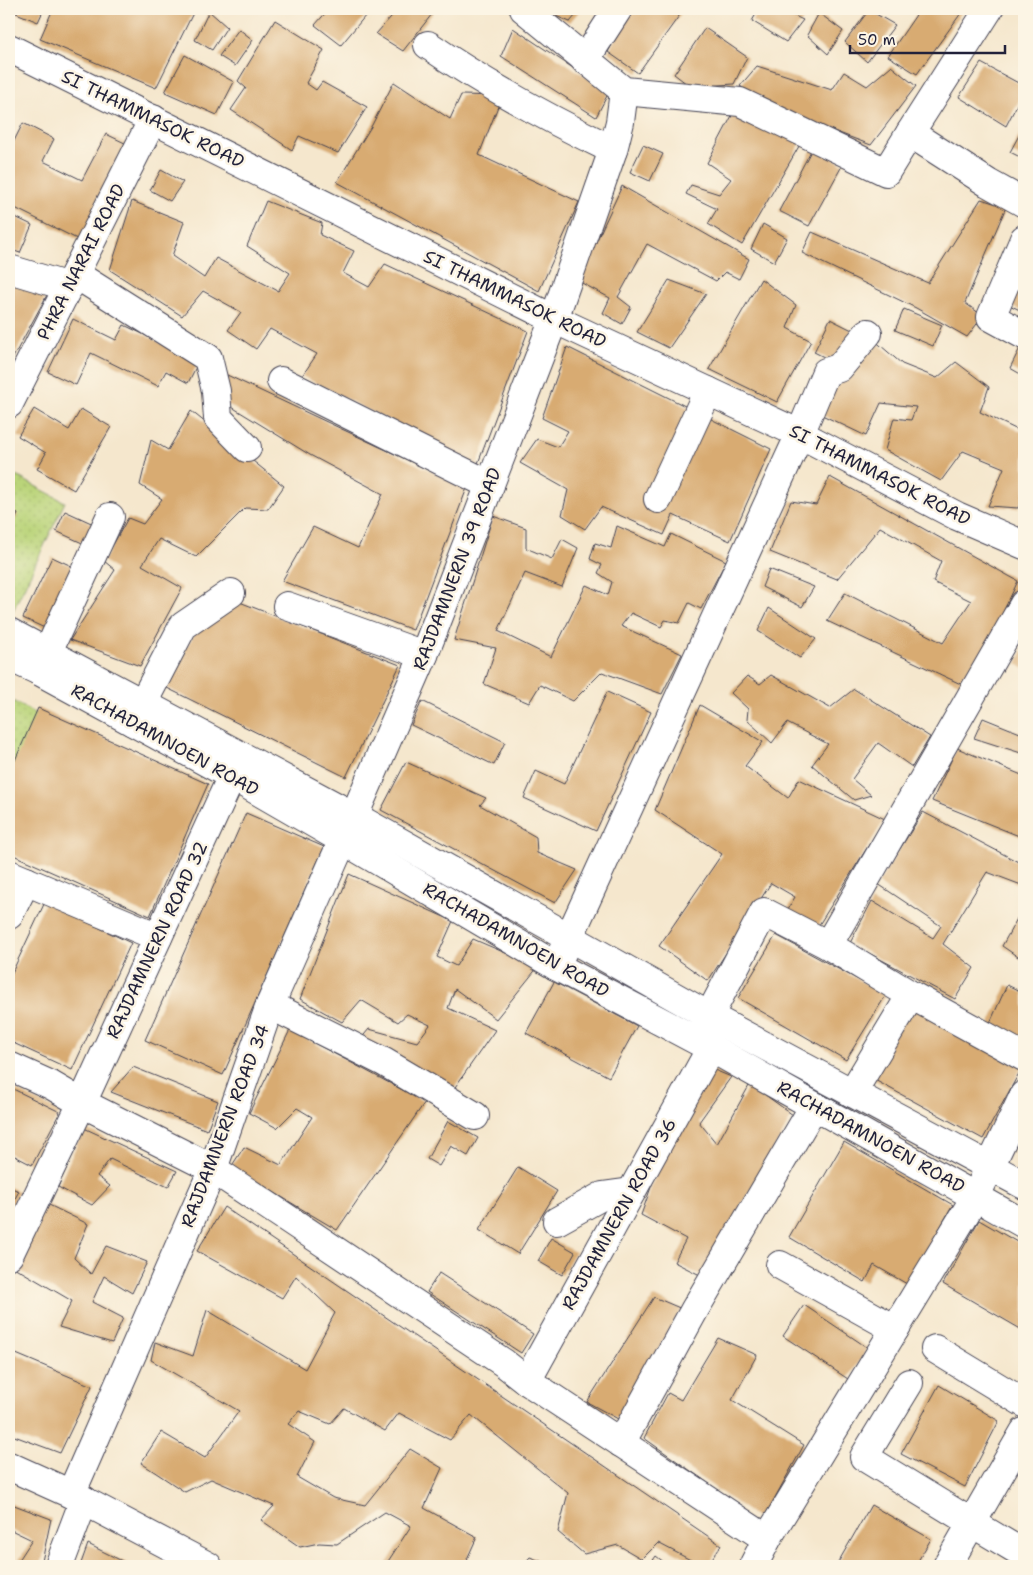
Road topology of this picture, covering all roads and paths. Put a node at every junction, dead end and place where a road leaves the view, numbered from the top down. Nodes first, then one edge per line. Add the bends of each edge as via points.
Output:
1 (524, 9) edge
2 (618, 9) edge
3 (989, 9) edge
4 (428, 45) dead end
5 (9, 48) edge
6 (585, 60) junction
7 (624, 91) junction
8 (153, 119) junction
9 (910, 133) junction
10 (613, 150) junction
11 (1024, 203) edge
12 (1024, 239) edge
13 (9, 269) edge
14 (72, 281) junction
15 (554, 319) junction
16 (868, 333) dead end
17 (1024, 335) edge
18 (281, 381) dead end
19 (708, 391) junction
20 (9, 404) edge
21 (800, 434) junction
22 (247, 448) dead end
23 (490, 485) junction
24 (658, 500) dead end
25 (110, 517) dead end
26 (1024, 546) edge
27 (231, 593) dead end
28 (1024, 604) edge
29 (287, 606) dead end
30 (9, 632) edge
31 (424, 654) junction
32 (9, 657) edge
33 (43, 661) junction
34 (138, 713) junction
35 (232, 776) junction
36 (349, 828) junction
37 (17, 878) edge
38 (9, 915) edge
39 (158, 937) junction
40 (569, 938) junction
41 (828, 945) junction
42 (556, 966) junction
43 (911, 995) junction
44 (270, 1005) junction
45 (709, 1016) junction
46 (704, 1044) junction
47 (1024, 1058) edge
48 (9, 1066) edge
49 (852, 1093) junction
50 (1024, 1095) edge
51 (82, 1103) junction
52 (814, 1106) junction
53 (475, 1116) dead end
54 (990, 1166) junction
55 (213, 1169) junction
56 (1024, 1185) edge
57 (631, 1192) junction
58 (976, 1196) junction
59 (557, 1221) dead end
60 (1024, 1224) edge
61 (9, 1255) edge
62 (780, 1265) dead end
63 (895, 1329) junction
64 (935, 1349) dead end
65 (527, 1381) junction
66 (909, 1383) dead end
67 (1024, 1403) edge
68 (1024, 1432) edge
69 (621, 1443) junction
70 (9, 1466) edge
71 (77, 1497) junction
72 (972, 1523) junction
73 (767, 1539) junction
74 (1024, 1554) edge
75 (59, 1566) edge
76 (208, 1566) edge
77 (753, 1566) edge
78 (947, 1566) edge

1 - 6 street
2 - 6 street
3 - 9 street
4 - 10 street via 464,70 557,124
5 - 8 street, SI THAMMASOK ROAD
6 - 7 street
7 - 9 street via 740,102 886,172
7 - 10 street, RAJDAMNERN 39 ROAD
8 - 14 street, PHRA NARAI ROAD
8 - 15 street, SI THAMMASOK ROAD
9 - 11 street
10 - 15 street, RAJDAMNERN 39 ROAD
12 - 17 street via 991,317
13 - 14 street
14 - 20 street, PHRA NARAI ROAD
14 - 22 street via 208,358 218,418
15 - 19 street, SI THAMMASOK ROAD
15 - 23 street, RAJDAMNERN 39 ROAD
16 - 21 street via 839,368 826,372
18 - 23 street
19 - 21 street, SI THAMMASOK ROAD
19 - 24 street
21 - 26 street, SI THAMMASOK ROAD via 957,516
21 - 40 street
23 - 31 street, RAJDAMNERN 39 ROAD
25 - 33 street
27 - 34 street via 183,626
28 - 41 street
29 - 31 street
30 - 33 street, RACHADAMNOEN ROAD
31 - 36 street, RAJDAMNERN 39 ROAD
32 - 33 street, RACHADAMNOEN ROAD
33 - 34 street, RACHADAMNOEN ROAD
34 - 35 street, RACHADAMNOEN ROAD
34 - 36 street, RACHADAMNOEN ROAD
35 - 36 street, RACHADAMNOEN ROAD
35 - 39 street, RAJDAMNERN ROAD 32
36 - 40 street, RACHADAMNOEN ROAD
36 - 42 street, RACHADAMNOEN ROAD
36 - 44 street, RAJDAMNERN ROAD 34
37 - 38 street
37 - 39 street
39 - 51 street, RAJDAMNERN ROAD 32
40 - 42 street
40 - 45 street, RACHADAMNOEN ROAD
41 - 43 street
41 - 45 street, RAJDAMNERN ROAD 36 via 764,912
42 - 46 street, RACHADAMNOEN ROAD
43 - 47 street
43 - 49 street
44 - 53 street via 384,1062
44 - 55 street, RAJDAMNERN ROAD 34
45 - 46 street, RAJDAMNERN ROAD 36
45 - 49 street, RACHADAMNOEN ROAD
46 - 52 street, RACHADAMNOEN ROAD
46 - 57 street, RAJDAMNERN ROAD 36
48 - 51 street
49 - 54 street, RACHADAMNOEN ROAD
50 - 54 street
51 - 55 street
51 - 61 street, RAJDAMNERN ROAD 32
52 - 58 street, RACHADAMNOEN ROAD
52 - 69 street
54 - 56 street, RACHADAMNOEN ROAD
54 - 58 street
55 - 65 street
55 - 71 street, RAJDAMNERN ROAD 34
57 - 59 street via 602,1196
57 - 65 street, RAJDAMNERN ROAD 36
58 - 60 street, RACHADAMNOEN ROAD
58 - 63 street
62 - 63 street
63 - 73 street
64 - 67 street
65 - 69 street
66 - 72 street via 864,1456
68 - 72 street
69 - 73 street
70 - 71 street
71 - 75 street, RAJDAMNERN ROAD 34
71 - 76 street
72 - 74 street
72 - 78 street
73 - 77 street

